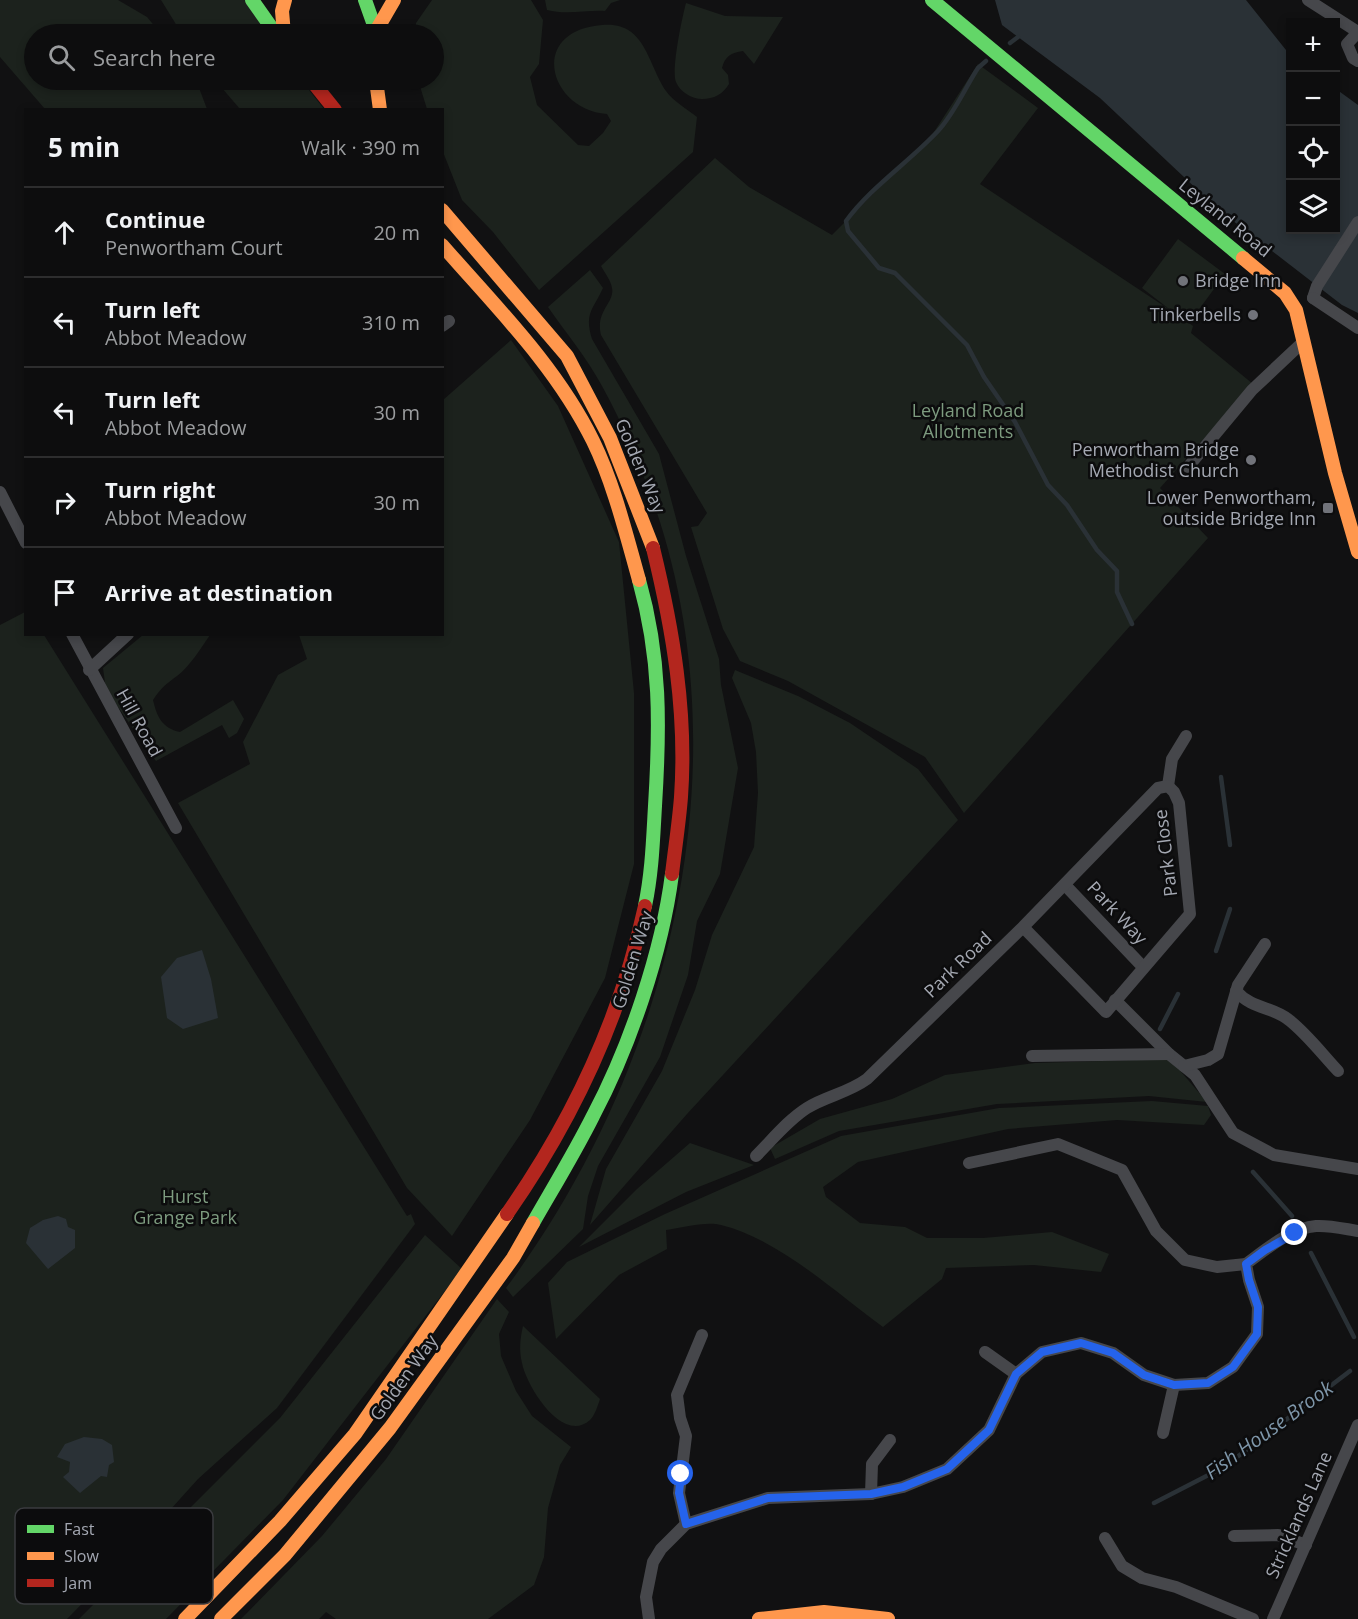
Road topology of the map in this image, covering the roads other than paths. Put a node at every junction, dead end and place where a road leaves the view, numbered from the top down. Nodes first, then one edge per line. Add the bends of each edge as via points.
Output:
1 (252, 0) edge
2 (285, 0) edge
3 (365, 0) edge
4 (394, 0) edge
5 (1326, 0) edge
6 (939, 2) edge
7 (1311, 3) edge
8 (269, 24) edge
9 (283, 24) edge
10 (372, 24) edge
11 (380, 24) edge
12 (1358, 32) edge
13 (1358, 61) edge
14 (319, 90) edge
15 (377, 90) edge
16 (333, 108) edge
17 (380, 108) edge
18 (444, 212) edge
19 (1358, 222) edge
20 (444, 247) edge
21 (1315, 292) junction
22 (1296, 310) junction
23 (1358, 328) edge
24 (1304, 342) junction
25 (1188, 467) dead end
26 (0, 492) edge
27 (24, 539) edge
28 (1358, 552) edge
29 (73, 636) edge
30 (126, 636) edge
31 (89, 670) junction
32 (1186, 735) dead end
33 (1168, 786) junction
34 (176, 828) dead end
35 (1065, 885) junction
36 (1040, 910) joint
37 (1023, 927) junction
38 (1265, 945) dead end
39 (1143, 967) junction
40 (1236, 991) junction
41 (1115, 1000) junction
42 (1169, 1054) junction
43 (1032, 1056) dead end
44 (1184, 1066) junction
45 (1338, 1071) dead end
46 (756, 1156) dead end
47 (969, 1163) dead end
48 (1358, 1169) edge
49 (1358, 1231) edge
50 (1246, 1264) junction
51 (702, 1335) dead end
52 (985, 1352) dead end
53 (1016, 1374) junction
54 (1174, 1385) junction
55 (1358, 1425) edge
56 (1163, 1433) dead end
57 (890, 1440) dead end
58 (871, 1494) junction
59 (686, 1524) junction
60 (1234, 1536) dead end
61 (1105, 1538) dead end
62 (1306, 1545) junction
63 (213, 1590) edge
64 (200, 1604) edge
65 (185, 1619) edge
66 (221, 1619) edge
67 (649, 1619) edge
68 (759, 1619) edge
69 (888, 1619) edge
70 (1253, 1619) edge
71 (1273, 1619) edge

1 - 8 main road
2 - 9 main road
3 - 10 main road
4 - 11 main road
5 - 7 street
6 - 22 main road, Leyland Road via 1272,279
7 - 12 street
12 - 13 street via 1347,44
14 - 16 main road
15 - 17 main road
18 - 66 main road, Golden Way via 567,356 610,438 650,536 670,616 682,735 681,797 666,919 627,1040 594,1115 513,1258 390,1428 285,1555
19 - 21 street
20 - 63 main road, Golden Way via 548,366 593,441 619,510 643,595 657,675 660,724 651,879 640,928 601,1046 542,1164 355,1434 280,1521
21 - 22 street
21 - 23 street
22 - 24 main road, Leyland Road
24 - 25 street via 1252,390
24 - 28 main road, Leyland Road
26 - 27 street
29 - 31 street, Hill Road
30 - 31 street
31 - 34 street, Hill Road
32 - 33 street via 1172,759
33 - 35 street, Park Close via 1158,788
33 - 39 street, Park Close via 1179,802 1190,914
35 - 36 street, Park Close
35 - 39 street, Park Way
36 - 37 street, Park Road
37 - 41 street via 1106,1012
37 - 46 street, Park Road via 867,1079 852,1090 810,1106
38 - 40 street
39 - 41 street, Park Close
40 - 44 street via 1218,1054
40 - 45 street via 1255,1006 1290,1020
41 - 42 street
42 - 43 street
42 - 44 street
44 - 48 street via 1233,1133 1274,1155
47 - 50 street via 1058,1144 1122,1170 1156,1232 1185,1260 1217,1267
49 - 50 street via 1315,1226 1295,1233
50 - 54 street via 1258,1307 1257,1334 1233,1367 1208,1383
51 - 59 street via 677,1395 686,1436 679,1493
52 - 53 street
53 - 54 street via 1042,1352 1081,1343 1113,1353 1144,1375
53 - 58 street via 989,1430 947,1469 903,1487
54 - 56 street
55 - 62 street, Stricklands Lane
57 - 58 street via 872,1464
58 - 59 street via 768,1498
59 - 67 street via 653,1562 646,1597
60 - 62 street via 1278,1535
61 - 70 street via 1122,1566 1142,1578 1176,1587
62 - 71 street, Stricklands Lane
64 - 65 main road, Golden Way
68 - 69 main road via 826,1612

